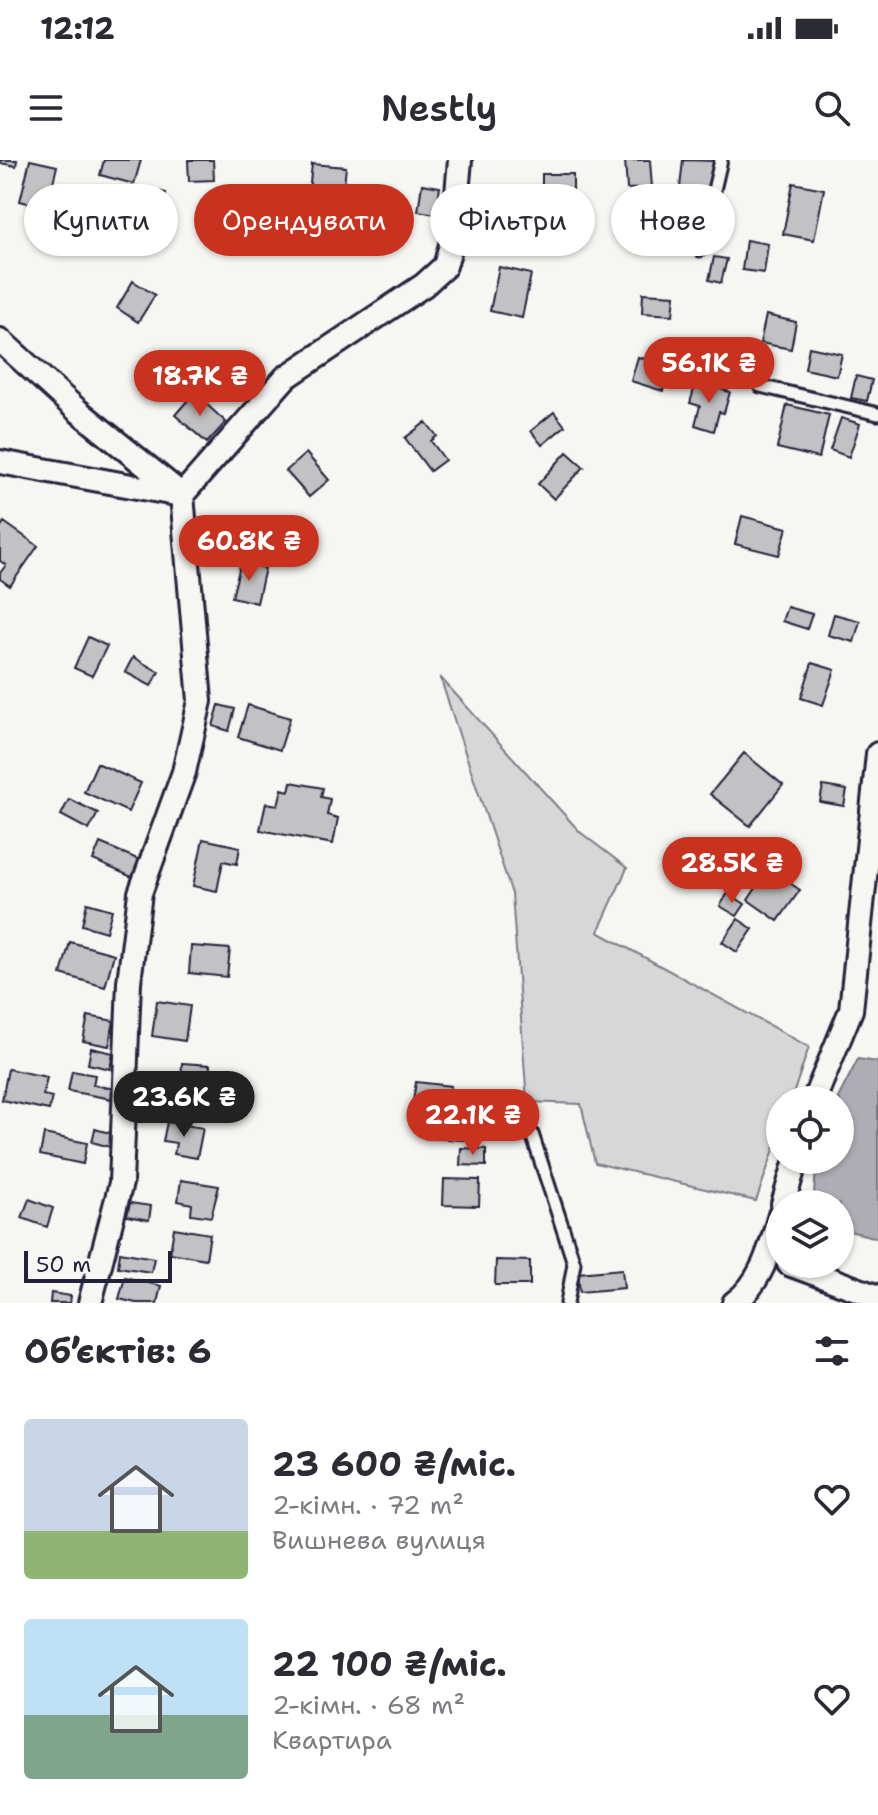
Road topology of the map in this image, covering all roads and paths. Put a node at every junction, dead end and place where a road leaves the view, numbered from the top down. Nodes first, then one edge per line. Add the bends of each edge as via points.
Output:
1 (460, 160) edge
2 (721, 160) edge
3 (715, 184) edge
4 (0, 340) edge
5 (760, 386) dead end
6 (878, 414) edge
7 (0, 462) edge
8 (182, 495) junction
9 (878, 754) edge
10 (820, 1086) edge
11 (532, 1134) dead end
12 (766, 1274) edge
13 (827, 1278) edge
14 (878, 1297) edge
15 (90, 1303) edge
16 (567, 1303) edge
17 (734, 1303) edge

1 - 8 street via 445,266 285,378
2 - 3 lane
4 - 8 street
5 - 6 lane
7 - 8 street
8 - 15 street via 200,701 184,772 140,893 129,982 121,1183
9 - 10 street via 851,1010
11 - 16 lane via 574,1263
12 - 17 street
13 - 14 street

